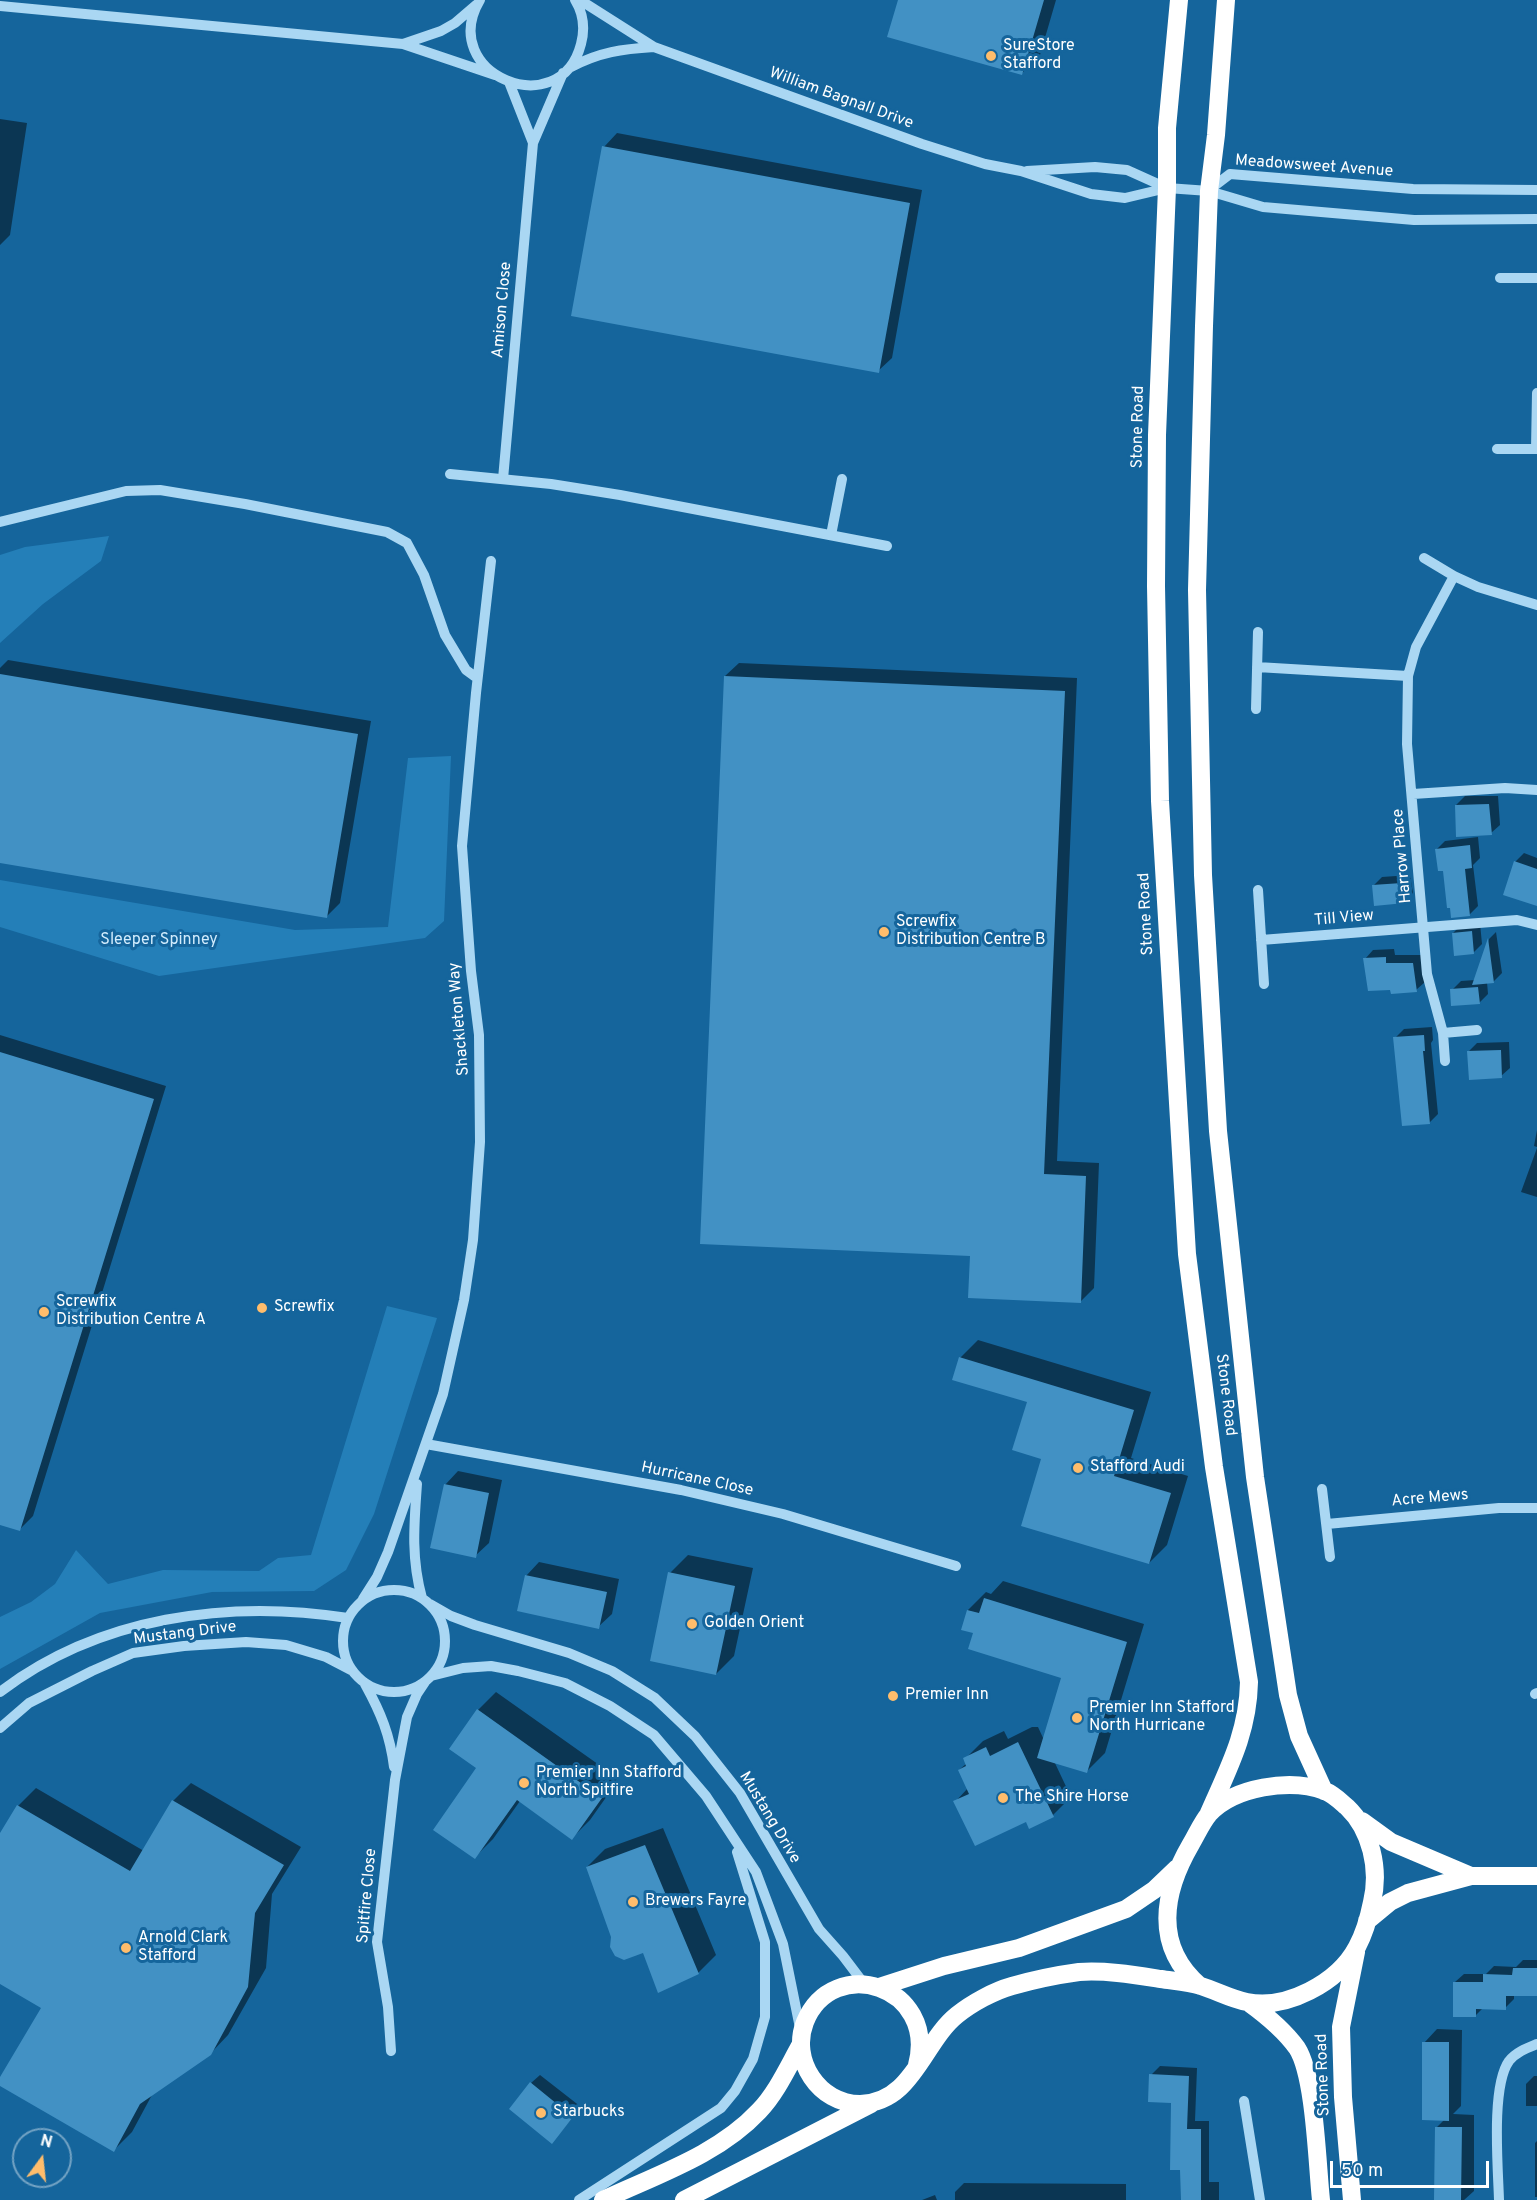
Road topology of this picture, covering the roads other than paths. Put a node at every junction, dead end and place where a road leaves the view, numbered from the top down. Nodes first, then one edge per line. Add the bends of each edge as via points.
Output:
1 (575, 0) edge
2 (580, 0) edge
3 (1179, 0) edge
4 (1226, 0) edge
5 (479, 1) edge
6 (0, 6) edge
7 (403, 44) junction
8 (654, 47) junction
9 (566, 71) junction
10 (495, 75) junction
11 (509, 82) junction
12 (533, 142) junction
13 (1021, 171) junction
14 (1167, 188) junction
15 (1209, 190) junction
16 (1537, 190) edge
17 (1537, 219) edge
18 (1500, 278) dead end
19 (1537, 278) edge
20 (1537, 393) edge
21 (1497, 448) dead end
22 (1536, 449) edge
23 (450, 474) dead end
24 (503, 479) junction
25 (842, 479) dead end
26 (0, 522) edge
27 (831, 535) junction
28 (887, 546) dead end
29 (1424, 558) dead end
30 (491, 561) dead end
31 (1454, 576) junction
32 (1537, 604) edge
33 (1258, 632) dead end
34 (1257, 667) junction
35 (1408, 676) junction
36 (477, 678) junction
37 (1256, 709) dead end
38 (1537, 790) edge
39 (1413, 794) junction
40 (1258, 890) dead end
41 (1537, 925) edge
42 (1424, 927) junction
43 (1261, 940) junction
44 (1264, 984) dead end
45 (1477, 1030) dead end
46 (1443, 1033) junction
47 (1445, 1060) dead end
48 (426, 1444) junction
49 (418, 1469) junction
50 (1322, 1489) dead end
51 (1537, 1508) edge
52 (1327, 1524) junction
53 (1330, 1557) dead end
54 (956, 1566) dead end
55 (363, 1599) junction
56 (426, 1601) junction
57 (348, 1618) junction
58 (351, 1670) junction
59 (428, 1679) junction
60 (364, 1683) junction
61 (0, 1692) edge
62 (0, 1728) edge
63 (395, 1780) junction
64 (1324, 1791) junction
65 (1354, 1814) junction
66 (1208, 1815) junction
67 (733, 1840) junction
68 (1178, 1867) junction
69 (1471, 1876) junction
70 (1537, 1876) edge
71 (1367, 1921) junction
72 (1356, 1950) junction
73 (872, 1986) junction
74 (1200, 1986) junction
75 (1249, 2003) junction
76 (801, 2039) junction
77 (1537, 2044) edge
78 (391, 2051) dead end
79 (917, 2065) junction
80 (1244, 2101) dead end
81 (873, 2103) junction
82 (579, 2200) edge
83 (603, 2200) edge
84 (684, 2200) edge
85 (1260, 2200) edge
86 (1321, 2200) edge
87 (1352, 2200) edge
88 (1499, 2200) edge

1 - 9 street, Amison Close via 583,18 584,35 579,53
2 - 8 street, William Bagnall Drive
3 - 14 highway, Stone Road via 1167,128
4 - 15 highway, Stone Road
5 - 7 street via 441,31
5 - 10 street via 472,18 471,36 476,53
6 - 7 street
7 - 10 street
8 - 9 street, William Bagnall Drive via 599,54
8 - 13 street, William Bagnall Drive via 922,144
9 - 11 street, William Bagnall Drive via 531,86
9 - 12 street, Amison Close
10 - 11 street
11 - 12 street, Amison Close
12 - 24 street, Amison Close
13 - 14 street, William Bagnall Drive via 1095,166 1127,170
13 - 14 street, William Bagnall Drive via 1091,194 1125,198
14 - 15 street
14 - 66 highway, Stone Road via 1157,435 1160,801 1187,1254 1214,1467 1249,1682 1243,1731
15 - 16 street, Meadowsweet Avenue via 1230,174 1413,189
15 - 17 street via 1263,207 1313,212 1414,220
15 - 64 highway, Stone Road via 1197,590 1203,875 1218,1131 1255,1477 1288,1695 1299,1736
18 - 19 street
20 - 22 street
21 - 22 street
23 - 24 street
24 - 27 street via 597,491
25 - 27 street
26 - 36 street via 126,491 160,490 387,532 407,543 424,575 445,635 466,670
27 - 28 street
29 - 31 street
30 - 36 street, Shackleton Way
31 - 32 street
31 - 35 street, Harrow Place via 1416,647
33 - 34 street
34 - 35 street
34 - 37 street
35 - 39 street, Harrow Place via 1407,744
36 - 48 street, Shackleton Way via 462,846 479,1035 480,1142 464,1300 443,1394
38 - 39 street via 1505,788
39 - 42 street, Harrow Place
40 - 43 street
41 - 42 street, Till View via 1517,920
42 - 43 street, Till View
42 - 46 street, Harrow Place via 1427,974
43 - 44 street
45 - 46 street
46 - 47 street, Harrow Place
48 - 49 street, Shackleton Way
48 - 54 street, Hurricane Close via 681,1490 783,1514
49 - 55 street, Shackleton Way via 388,1552
49 - 56 street, Shackleton Way via 412,1542 416,1572
50 - 52 street
51 - 52 street, Acre Mews
52 - 53 street
55 - 56 street via 395,1590
55 - 57 street
56 - 59 street via 438,1614 445,1636 440,1665
56 - 73 street, Mustang Drive via 451,1616 569,1653 612,1671 655,1698 695,1736 740,1792 819,1929
57 - 58 street via 342,1644
57 - 61 street, Mustang Drive via 232,1611 185,1615 129,1627 82,1645 26,1671
58 - 60 street
58 - 62 street, Mustang Drive via 326,1657 286,1645 246,1642 133,1653 29,1703
59 - 60 street via 414,1689 393,1692
59 - 63 street, Spitfire Close via 407,1718
59 - 67 street via 463,1668 491,1666 565,1683 610,1706 654,1735 706,1796
60 - 63 street, Spitfire Close via 391,1742
63 - 78 street, Spitfire Close via 376,1942 388,2007
64 - 65 highway
64 - 66 highway via 1266,1786 1228,1800
65 - 69 highway via 1391,1842
65 - 71 highway via 1370,1844 1376,1873
66 - 68 highway
67 - 76 street via 756,1872 783,1944
67 - 82 street via 765,1942 765,2017 753,2059 721,2108
68 - 73 highway via 1126,1909 1019,1948
68 - 74 highway via 1168,1897 1170,1940 1187,1975
69 - 70 highway
69 - 71 highway via 1408,1893
71 - 72 highway
72 - 75 highway via 1339,1970 1306,1993 1282,2002
72 - 87 highway, Stone Road via 1341,2027
73 - 76 highway via 843,1987 824,1997 809,2014
73 - 79 highway via 900,1999 915,2018 921,2041
74 - 75 highway
74 - 79 highway via 1081,1972 1005,1988 956,2016
75 - 86 highway, Stone Road via 1282,2031 1305,2066
76 - 81 highway via 803,2059 817,2085 843,2101
76 - 83 highway via 775,2091 759,2112 714,2149
77 - 88 street via 1522,2049 1510,2060 1501,2078
79 - 81 highway via 907,2082 891,2096
80 - 85 street
81 - 84 highway

